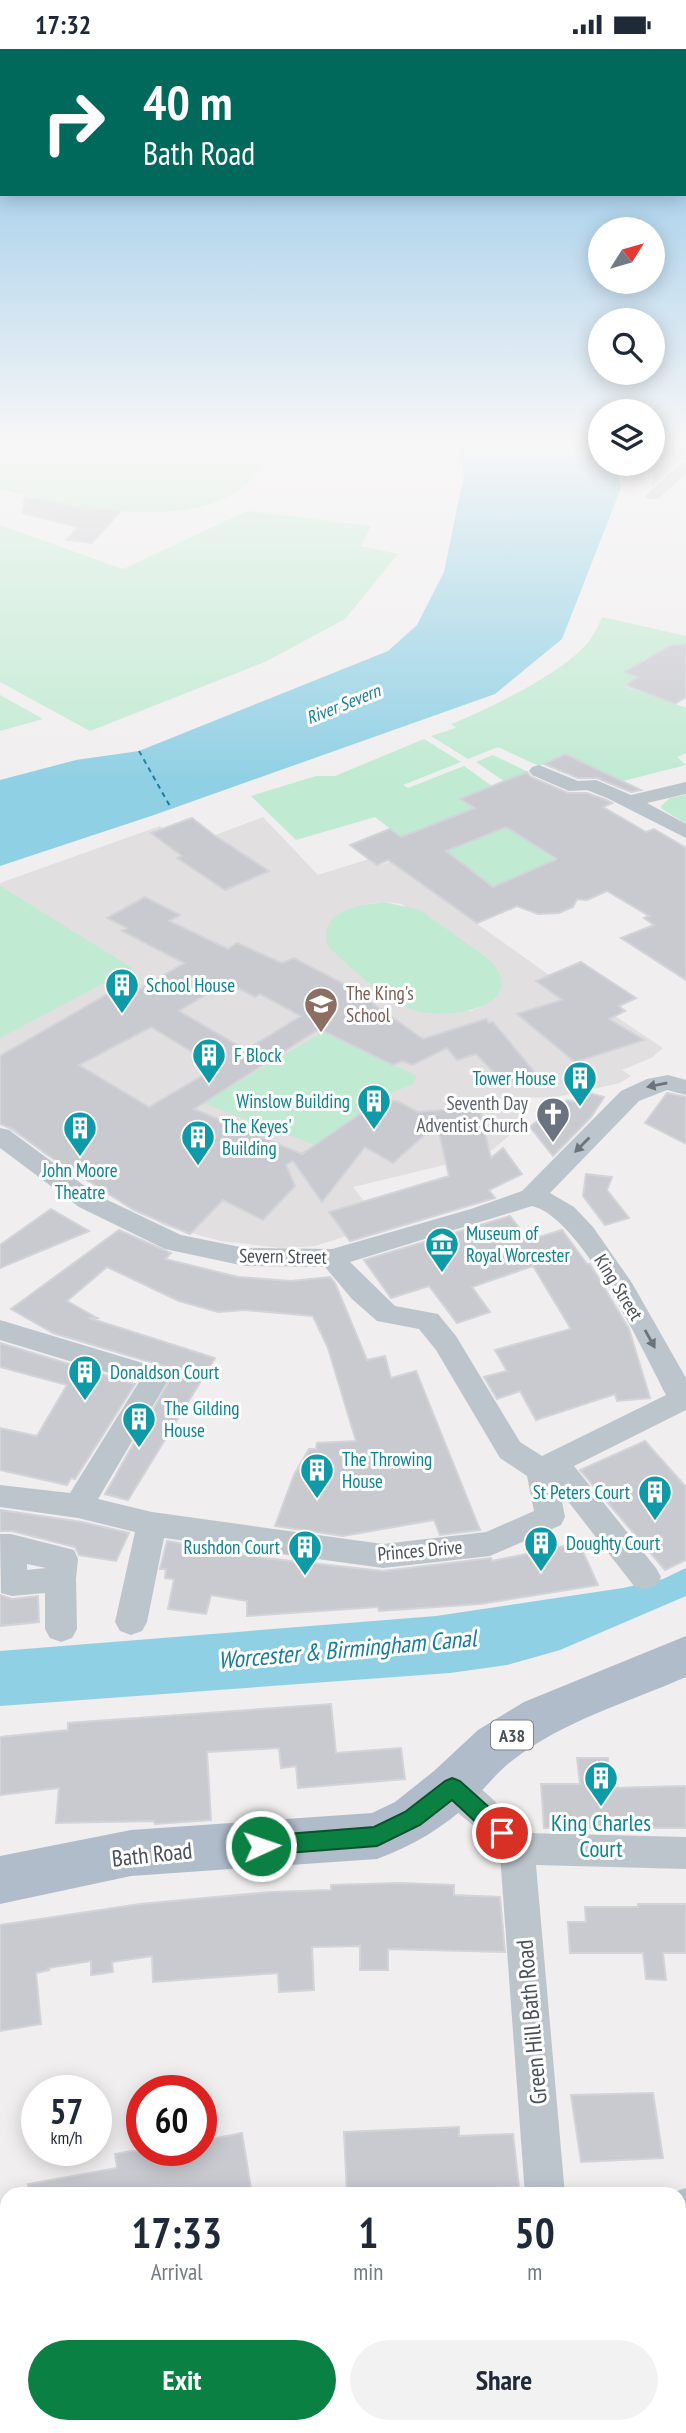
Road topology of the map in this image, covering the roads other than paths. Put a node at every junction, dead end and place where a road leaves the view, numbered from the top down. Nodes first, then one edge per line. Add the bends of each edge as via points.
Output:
1 (539, 771) dead end
2 (686, 788) edge
3 (631, 801) junction
4 (686, 832) edge
5 (686, 1088) edge
6 (0, 1136) edge
7 (531, 1197) junction
8 (332, 1258) junction
9 (0, 1330) edge
10 (685, 1399) edge
11 (548, 1466) junction
12 (0, 1496) edge
13 (78, 1506) junction
14 (152, 1524) junction
15 (6, 1546) edge
16 (645, 1577) dead end
17 (131, 1622) dead end
18 (61, 1629) dead end
19 (686, 1656) edge
20 (452, 1787) junction
21 (517, 1849) junction
22 (686, 1853) edge
23 (0, 1880) edge
24 (544, 2187) edge

1 - 3 street via 576,787 589,784
2 - 3 street
3 - 4 street
5 -> 7 street, Severn Street via 668,1082 630,1096
6 - 8 street, Severn Street via 88,1201 174,1243 244,1257
7 - 8 street, Severn Street
7 -> 10 street, King Street via 562,1211 599,1253
8 - 11 street via 387,1314 428,1321 510,1450
9 - 13 street via 156,1377
10 - 11 street
11 - 14 street, Princes Drive via 550,1517 490,1543 383,1556
11 - 16 street
12 - 13 street, Princes Drive
13 - 14 street, Princes Drive
14 - 17 street
15 - 18 street via 12,1584 60,1579
19 - 20 main road, A38 via 541,1717 495,1745
20 - 21 street
20 - 23 main road, Bath Road / A38 via 413,1818 377,1836 131,1853
21 - 22 street
21 - 24 street, Green Hill Bath Road

